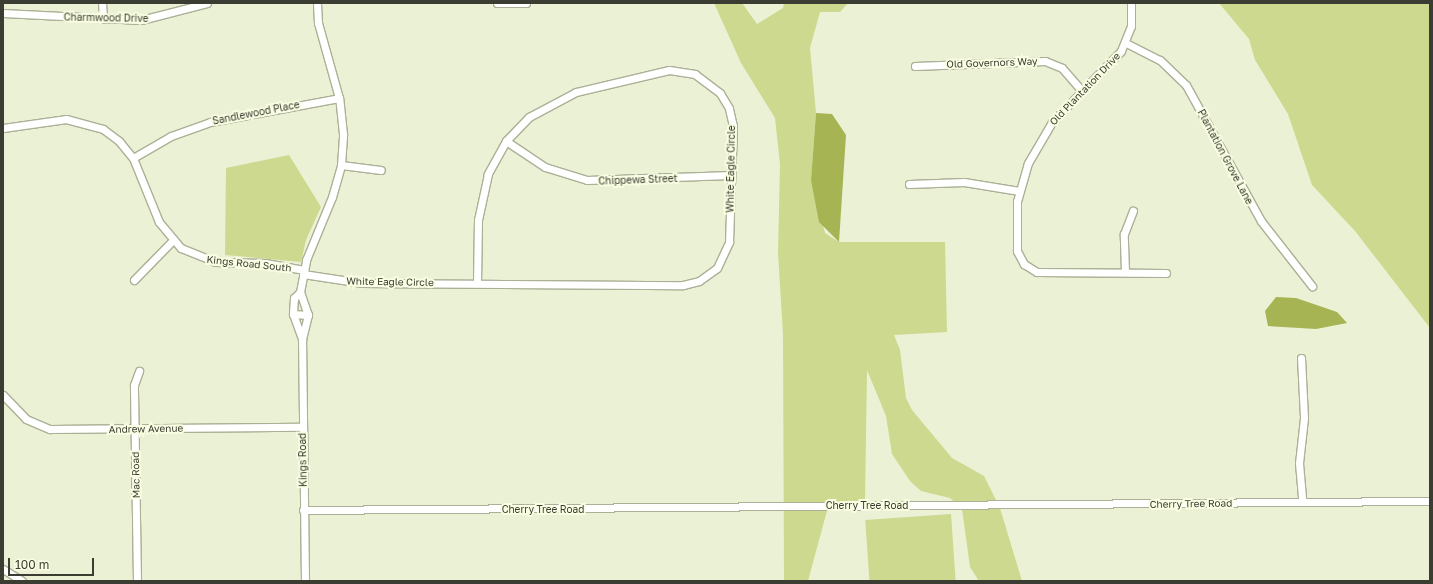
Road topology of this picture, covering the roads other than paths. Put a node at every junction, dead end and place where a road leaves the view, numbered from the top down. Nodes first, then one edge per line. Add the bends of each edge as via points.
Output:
1 (102, 3) edge
2 (207, 3) edge
3 (317, 3) edge
4 (497, 3) edge
5 (526, 3) edge
6 (1131, 3) edge
7 (3, 13) edge
8 (103, 19) junction
9 (1126, 43) junction
10 (915, 66) dead end
11 (1082, 91) junction
12 (339, 98) junction
13 (3, 128) edge
14 (506, 141) junction
15 (133, 158) junction
16 (341, 165) junction
17 (381, 170) dead end
18 (732, 175) junction
19 (910, 184) dead end
20 (1019, 191) junction
21 (1134, 211) dead end
22 (172, 241) junction
23 (1125, 271) junction
24 (304, 272) junction
25 (1166, 273) dead end
26 (134, 280) dead end
27 (477, 283) junction
28 (1312, 286) dead end
29 (300, 292) junction
30 (293, 314) junction
31 (308, 315) junction
32 (302, 338) junction
33 (1301, 358) dead end
34 (139, 370) dead end
35 (3, 395) edge
36 (303, 426) junction
37 (135, 429) junction
38 (1302, 501) junction
39 (1430, 501) edge
40 (303, 510) junction
41 (3, 569) edge
42 (22, 581) edge
43 (137, 581) edge
44 (305, 581) edge

1 - 8 street
2 - 8 street, Charmwood Drive via 155,19
3 - 12 street, Kings Road South via 318,23
4 - 5 street
6 - 9 street, Old Plantation Drive
7 - 8 street, Charmwood Drive
9 - 11 street, Old Plantation Drive via 1116,60
9 - 28 street, Plantation Grove Lane via 1160,60 1186,84 1261,221
10 - 11 street, Old Governors Way via 1045,61 1062,68
11 - 20 street, Old Plantation Drive via 1043,135 1028,163
12 - 15 street, Sandlewood Place via 210,122 172,136
12 - 16 street, Kings Road South via 343,134
13 - 15 street, Kings Road South via 55,120 84,122 110,133
14 - 18 street, Chippewa Street via 545,167 587,180
14 - 18 street, White Eagle Circle via 529,117 564,96 662,71 682,71 707,80 727,104 733,126
14 - 27 street, White Eagle Circle via 488,174 480,202
15 - 22 street, Kings Road South via 159,222
16 - 17 street
16 - 24 street, Kings Road South
18 - 27 street, White Eagle Circle via 727,251 718,268 699,281 668,285
19 - 20 street via 964,182
20 - 23 street, Old Plantation Drive via 1017,251 1027,267 1041,272
21 - 23 street via 1124,234
22 - 24 street, Kings Road South via 207,260 279,265
22 - 26 street
23 - 25 street, Old Plantation Drive
24 - 27 street, White Eagle Circle via 362,284
24 - 29 street
29 - 30 street via 294,298
29 - 31 street
30 - 31 street
30 - 32 street, Kings Road
31 - 32 street, Kings Road
32 - 36 street, Kings Road
33 - 38 street via 1304,418 1298,463
34 - 37 street, Mac Road via 134,380
35 - 37 street, Andrew Avenue via 17,412 41,427
36 - 37 street, Andrew Avenue
36 - 40 street, Kings Road
37 - 43 street, Mac Road
38 - 39 street, Cherry Tree Road
38 - 40 street, Cherry Tree Road
40 - 44 street, Kings Road
41 - 42 street

